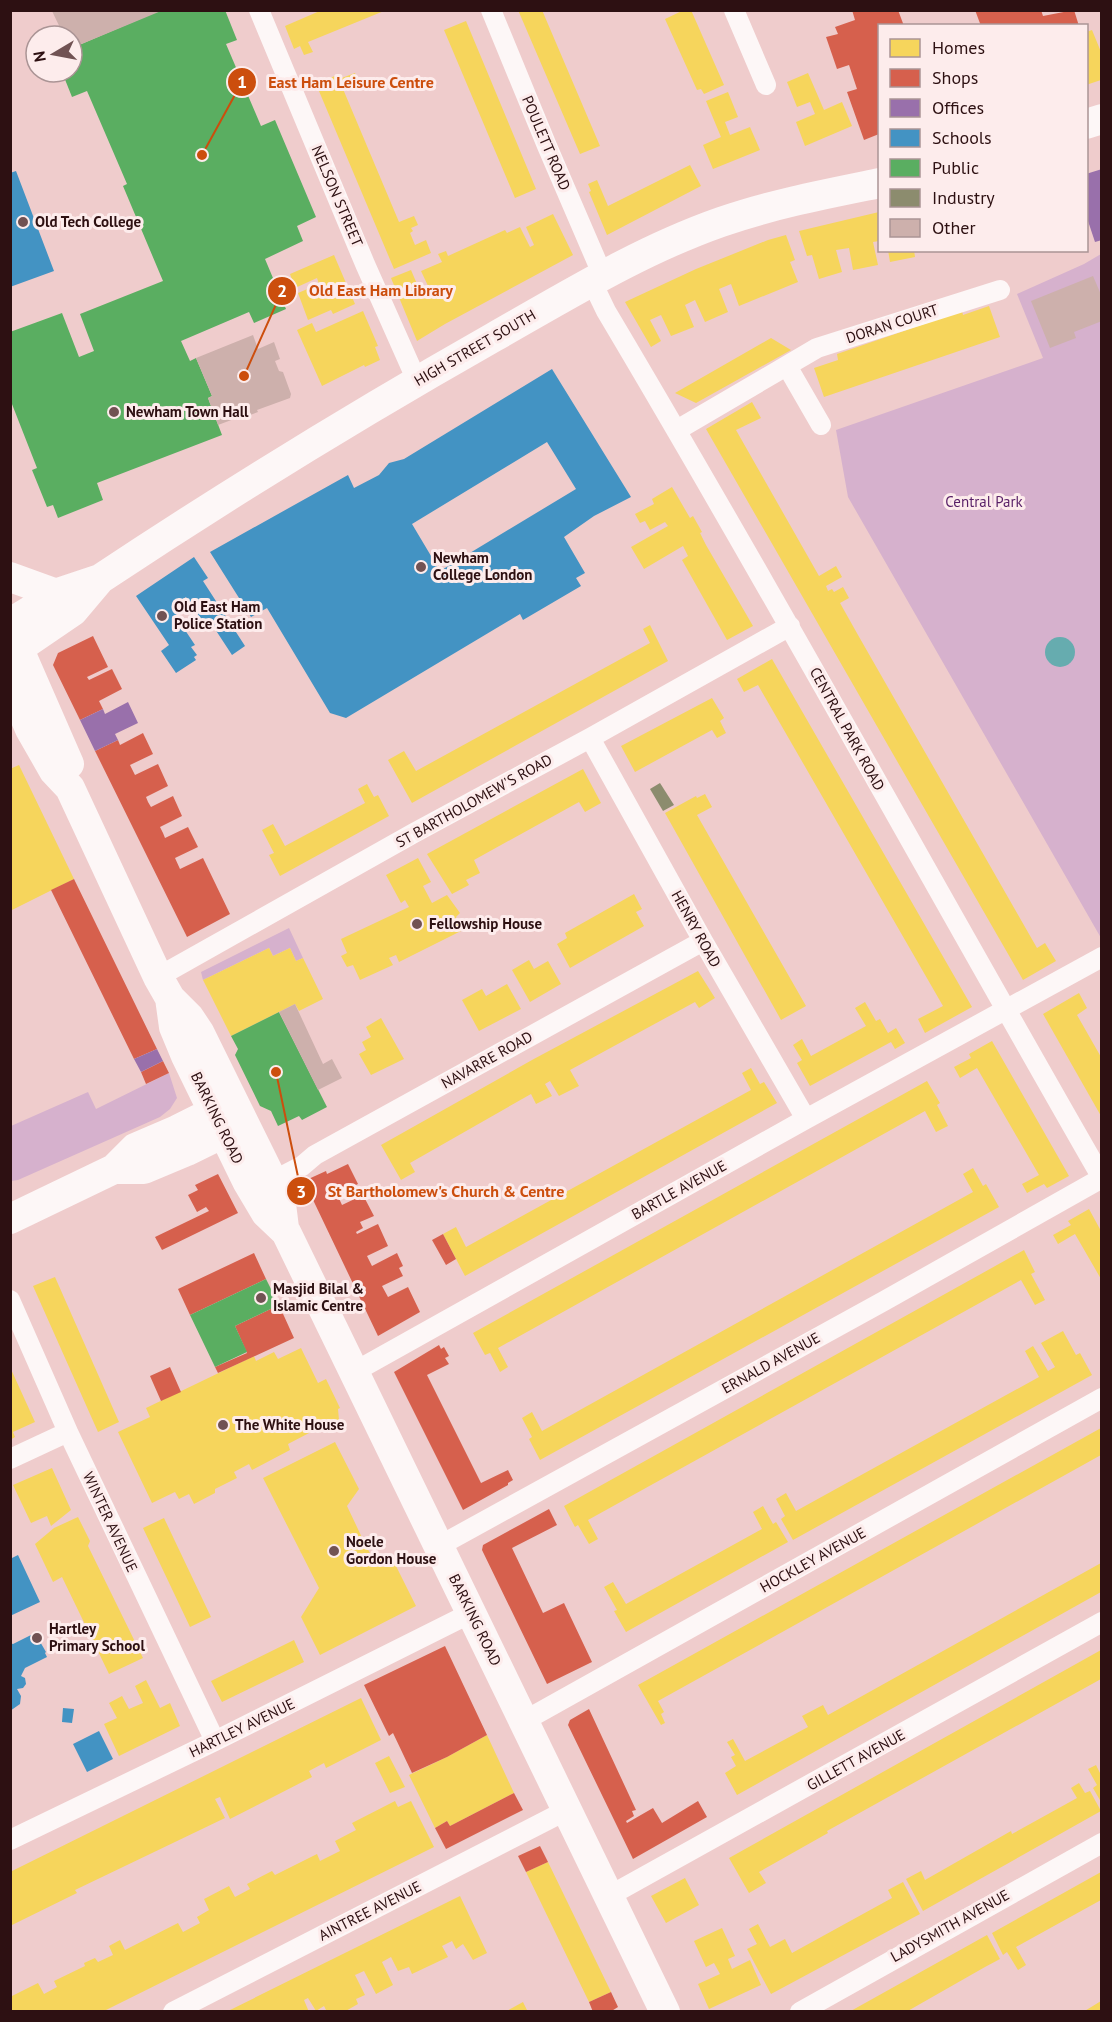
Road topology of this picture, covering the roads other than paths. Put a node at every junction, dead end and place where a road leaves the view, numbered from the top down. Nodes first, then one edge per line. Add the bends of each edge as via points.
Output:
1 (259, 10) edge
2 (491, 10) edge
3 (734, 10) edge
4 (766, 85) dead end
5 (878, 183) edge
6 (598, 279) junction
7 (1000, 290) dead end
8 (787, 366) junction
9 (417, 381) junction
10 (821, 425) dead end
11 (677, 430) junction
12 (10, 578) edge
13 (100, 579) junction
14 (57, 594) junction
15 (790, 626) junction
16 (13, 639) edge
17 (10, 683) edge
18 (590, 738) junction
19 (70, 788) junction
20 (703, 941) junction
21 (1101, 957) edge
22 (164, 987) junction
23 (1006, 1011) junction
24 (229, 1117) junction
25 (806, 1119) junction
26 (1101, 1178) edge
27 (273, 1181) junction
28 (10, 1219) edge
29 (284, 1228) junction
30 (10, 1300) edge
31 (354, 1372) junction
32 (1101, 1398) edge
33 (68, 1432) junction
34 (10, 1459) edge
35 (439, 1546) junction
36 (471, 1612) junction
37 (1101, 1622) edge
38 (524, 1721) junction
39 (215, 1742) junction
40 (567, 1810) junction
41 (10, 1840) edge
42 (1101, 1843) edge
43 (609, 1896) junction
44 (665, 2011) edge
45 (173, 2012) edge
46 (800, 2012) edge

1 - 9 street, NELSON STREET
2 - 6 street, POULETT ROAD
3 - 4 street
5 - 6 main road, HIGH STREET SOUTH via 797,199 720,222 657,248
6 - 9 main road, HIGH STREET SOUTH
6 - 11 street, CENTRAL PARK ROAD via 606,311
7 - 8 street, DORAN COURT via 818,348
8 - 10 street
8 - 11 street, DORAN COURT
9 - 13 main road, HIGH STREET SOUTH
11 - 15 street, CENTRAL PARK ROAD
12 - 14 main road
13 - 14 main road, HIGH STREET SOUTH
13 - 16 main road, HIGH STREET SOUTH via 73,611
14 - 16 main road, HIGH STREET SOUTH
15 - 18 street, ST BARTHOLOMEW'S ROAD
15 - 23 street, CENTRAL PARK ROAD
16 - 19 main road, BARKING ROAD via 69,764
17 - 19 main road, BARKING ROAD via 54,771
18 - 20 street, HENRY ROAD
18 - 22 street, ST BARTHOLOMEW'S ROAD via 414,833
19 - 22 main road, BARKING ROAD
20 - 25 street, HENRY ROAD
20 - 27 street, NAVARRE ROAD
21 - 23 street, BARTLE AVENUE
22 - 24 main road, BARKING ROAD via 199,1032
23 - 25 street, BARTLE AVENUE
23 - 26 street, CENTRAL PARK ROAD
24 - 27 main road, BARKING ROAD
24 - 28 main road via 187,1151 144,1170 114,1169
24 - 29 main road, BARKING ROAD via 247,1181 266,1214
25 - 31 street, BARTLE AVENUE
26 - 35 street, ERNALD AVENUE
27 - 29 main road, BARKING ROAD via 280,1196
29 - 31 main road, BARKING ROAD
30 - 33 street, WINTER AVENUE
31 - 35 main road, BARKING ROAD
32 - 38 street, HOCKLEY AVENUE
33 - 34 street
33 - 39 street, WINTER AVENUE
35 - 36 main road, BARKING ROAD
36 - 38 main road, BARKING ROAD
36 - 39 street, HARTLEY AVENUE
37 - 43 street, GILLETT AVENUE
38 - 40 main road, BARKING ROAD
39 - 41 street, HARTLEY AVENUE
40 - 43 main road, BARKING ROAD
40 - 45 street, AINTREE AVENUE
42 - 46 street, LADYSMITH AVENUE
43 - 44 main road, BARKING ROAD

